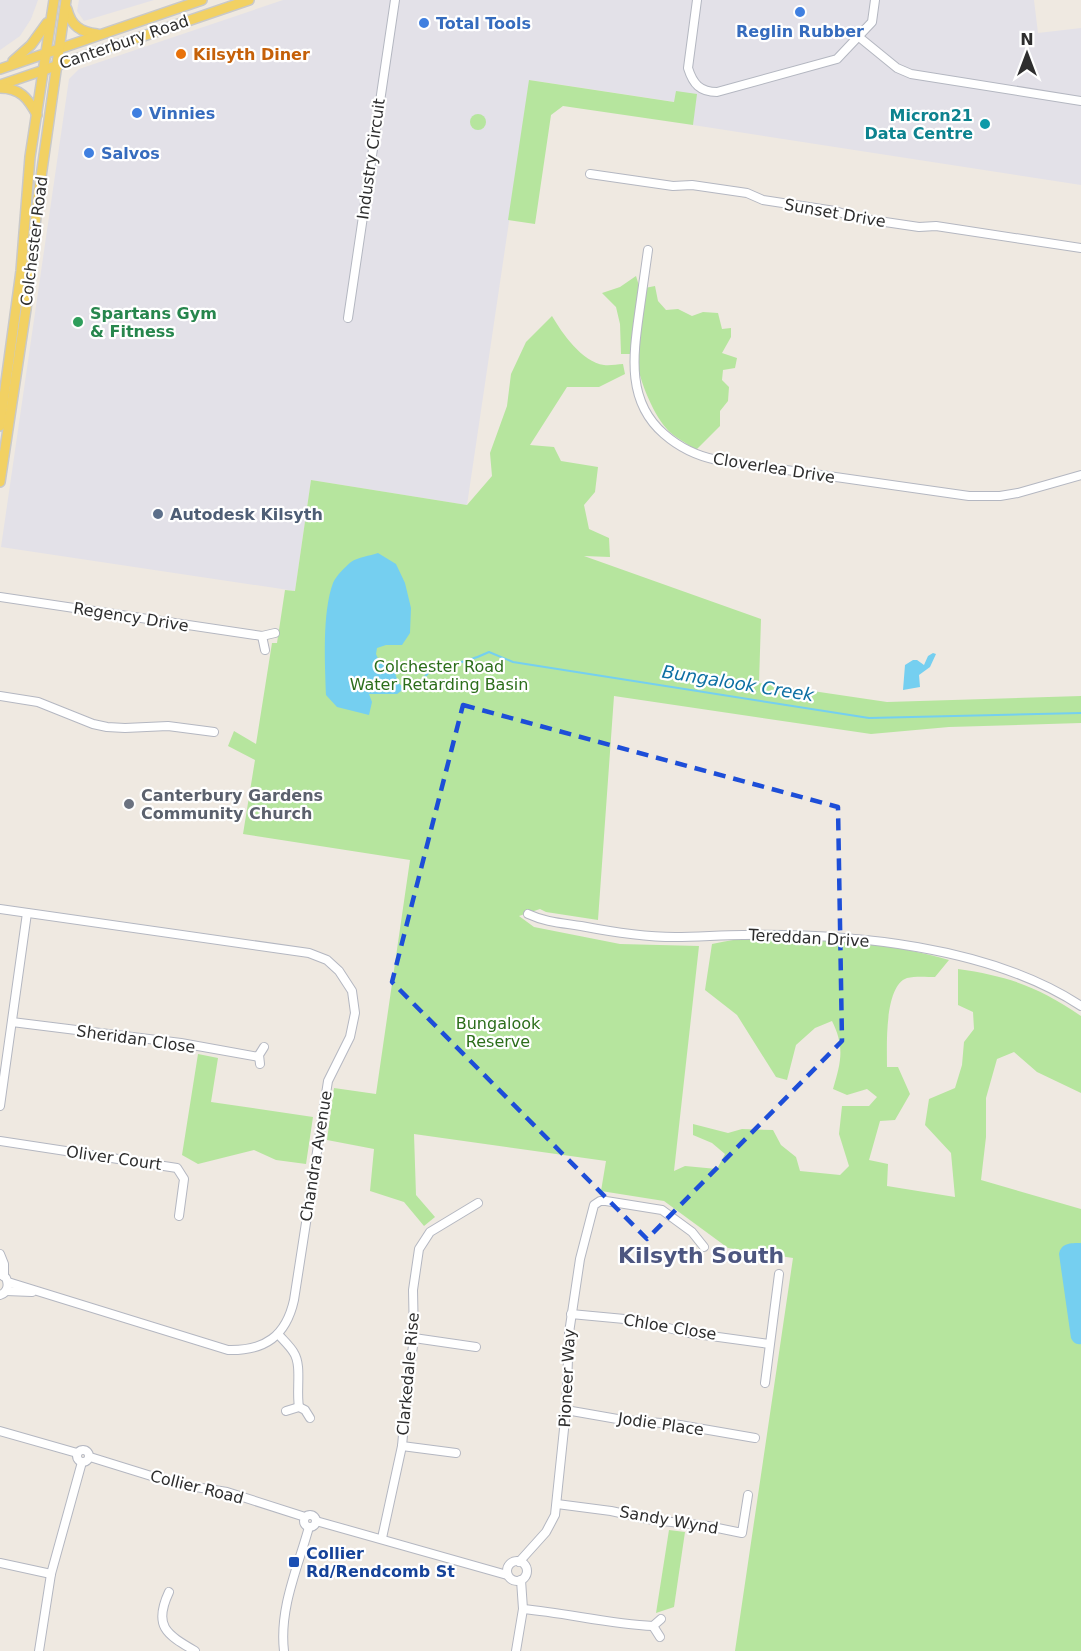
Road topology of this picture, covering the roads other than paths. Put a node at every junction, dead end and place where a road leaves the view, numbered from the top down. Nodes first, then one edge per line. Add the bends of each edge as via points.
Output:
1 (54, 0) edge
2 (202, 0) edge
3 (249, 0) edge
4 (395, 0) edge
5 (697, 0) edge
6 (875, 0) edge
7 (66, 2) edge
8 (50, 18) junction
9 (100, 35) junction
10 (859, 37) junction
11 (59, 49) junction
12 (45, 54) junction
13 (57, 66) junction
14 (0, 69) edge
15 (42, 70) junction
16 (0, 86) edge
17 (1081, 101) edge
18 (37, 115) junction
19 (590, 174) dead end
20 (1081, 248) edge
21 (648, 250) dead end
22 (348, 318) dead end
23 (0, 426) edge
24 (2, 445) edge
25 (1081, 475) edge
26 (0, 482) edge
27 (0, 597) edge
28 (275, 633) dead end
29 (262, 636) junction
30 (265, 650) dead end
31 (0, 696) edge
32 (214, 732) dead end
33 (0, 909) edge
34 (27, 913) junction
35 (528, 914) dead end
36 (1081, 1006) edge
37 (12, 1022) junction
38 (264, 1047) dead end
39 (0, 1106) edge
40 (0, 1141) edge
41 (478, 1203) dead end
42 (179, 1216) dead end
43 (704, 1247) dead end
44 (0, 1254) edge
45 (779, 1274) dead end
46 (3, 1288) edge
47 (571, 1314) junction
48 (278, 1334) junction
49 (414, 1338) junction
50 (769, 1344) junction
51 (476, 1347) dead end
52 (765, 1383) dead end
53 (299, 1407) junction
54 (566, 1410) junction
55 (286, 1412) dead end
56 (310, 1418) dead end
57 (0, 1431) edge
58 (755, 1438) dead end
59 (402, 1446) junction
60 (77, 1453) junction
61 (456, 1453) dead end
62 (90, 1457) junction
63 (82, 1462) junction
64 (748, 1495) dead end
65 (557, 1504) junction
66 (305, 1517) junction
67 (316, 1521) junction
68 (309, 1527) junction
69 (382, 1538) junction
70 (0, 1563) edge
71 (521, 1563) junction
72 (51, 1574) junction
73 (512, 1576) junction
74 (170, 1592) dead end
75 (523, 1609) junction
76 (661, 1619) dead end
77 (653, 1626) junction
78 (660, 1637) dead end
79 (192, 1650) edge
80 (39, 1651) edge
81 (284, 1651) edge
82 (516, 1651) edge

1 - 8 main road, Colchester Road
2 - 9 main road, Canterbury Road
3 - 13 main road, Canterbury Road
4 - 22 street, Industry Circuit
5 - 10 street via 688,68 699,89 708,92 837,59
6 - 10 street via 872,22
7 - 9 main road via 77,27
7 - 11 main road, Colchester Road
8 - 12 main road, Colchester Road
8 - 14 main road via 25,52
9 - 11 main road, Canterbury Road
10 - 17 street via 897,68 911,74
11 - 12 main road, Canterbury Road
11 - 13 main road, Colchester Road
12 - 14 main road, Canterbury Road
12 - 15 main road, Colchester Road
13 - 15 main road, Canterbury Road
13 - 24 main road, Colchester Road via 26,309
15 - 16 main road, Canterbury Road
15 - 18 main road, Colchester Road
16 - 18 main road via 24,94
18 - 23 main road, Colchester Road
19 - 20 street, Sunset Drive via 747,193 763,200 858,218
21 - 25 street, Cloverlea Drive via 634,345 634,377 650,420 681,447 704,458 961,496 1009,494
24 - 26 main road, Colchester Road
27 - 29 street, Regency Drive
28 - 29 street, Regency Drive
29 - 30 street
31 - 32 street via 38,702 107,727 168,726
33 - 34 street, Chandra Avenue
34 - 37 street
34 - 48 street, Chandra Avenue via 309,953 327,960 352,991 351,1037 328,1081 294,1300 288,1320
35 - 36 street, Tereddan Drive via 549,922 632,934 794,935 901,946 994,966 1044,984
37 - 38 street, Sheridan Close via 181,1043 259,1061
37 - 39 street
40 - 42 street, Oliver Court via 177,1168 184,1179
41 - 49 street, Clarkedale Rise via 430,1232 418,1249 413,1290
43 - 47 street, Pioneer Way via 692,1232 662,1210 600,1201 594,1205 580,1259
44 - 46 street via 4,1263
45 - 50 street
46 - 48 street via 40,1292 228,1350 252,1349
47 - 50 street, Chloe Close via 635,1320 689,1333
47 - 54 street, Pioneer Way
48 - 53 street via 297,1359
49 - 51 street
49 - 59 street, Clarkedale Rise
50 - 52 street
53 - 55 street
53 - 56 street
54 - 58 street, Jodie Place
54 - 65 street, Pioneer Way
57 - 60 street
59 - 61 street
59 - 69 street, Clarkedale Rise
60 - 62 street via 85,1449
60 - 63 street
62 - 63 street
62 - 66 street, Collier Road via 177,1484 227,1492
63 - 72 street
64 - 65 street, Sandy Wynd via 742,1533
65 - 71 street, Pioneer Way via 552,1521
66 - 67 street via 312,1515
66 - 68 street
67 - 68 street
67 - 69 street
68 - 81 street via 285,1611
69 - 73 street
70 - 72 street
71 - 73 street, Pioneer Way via 513,1562
71 - 73 street via 526,1574
72 - 80 street
73 - 75 street via 522,1596
74 - 79 street via 161,1612 163,1625
75 - 77 street
75 - 82 street
76 - 77 street
77 - 78 street

